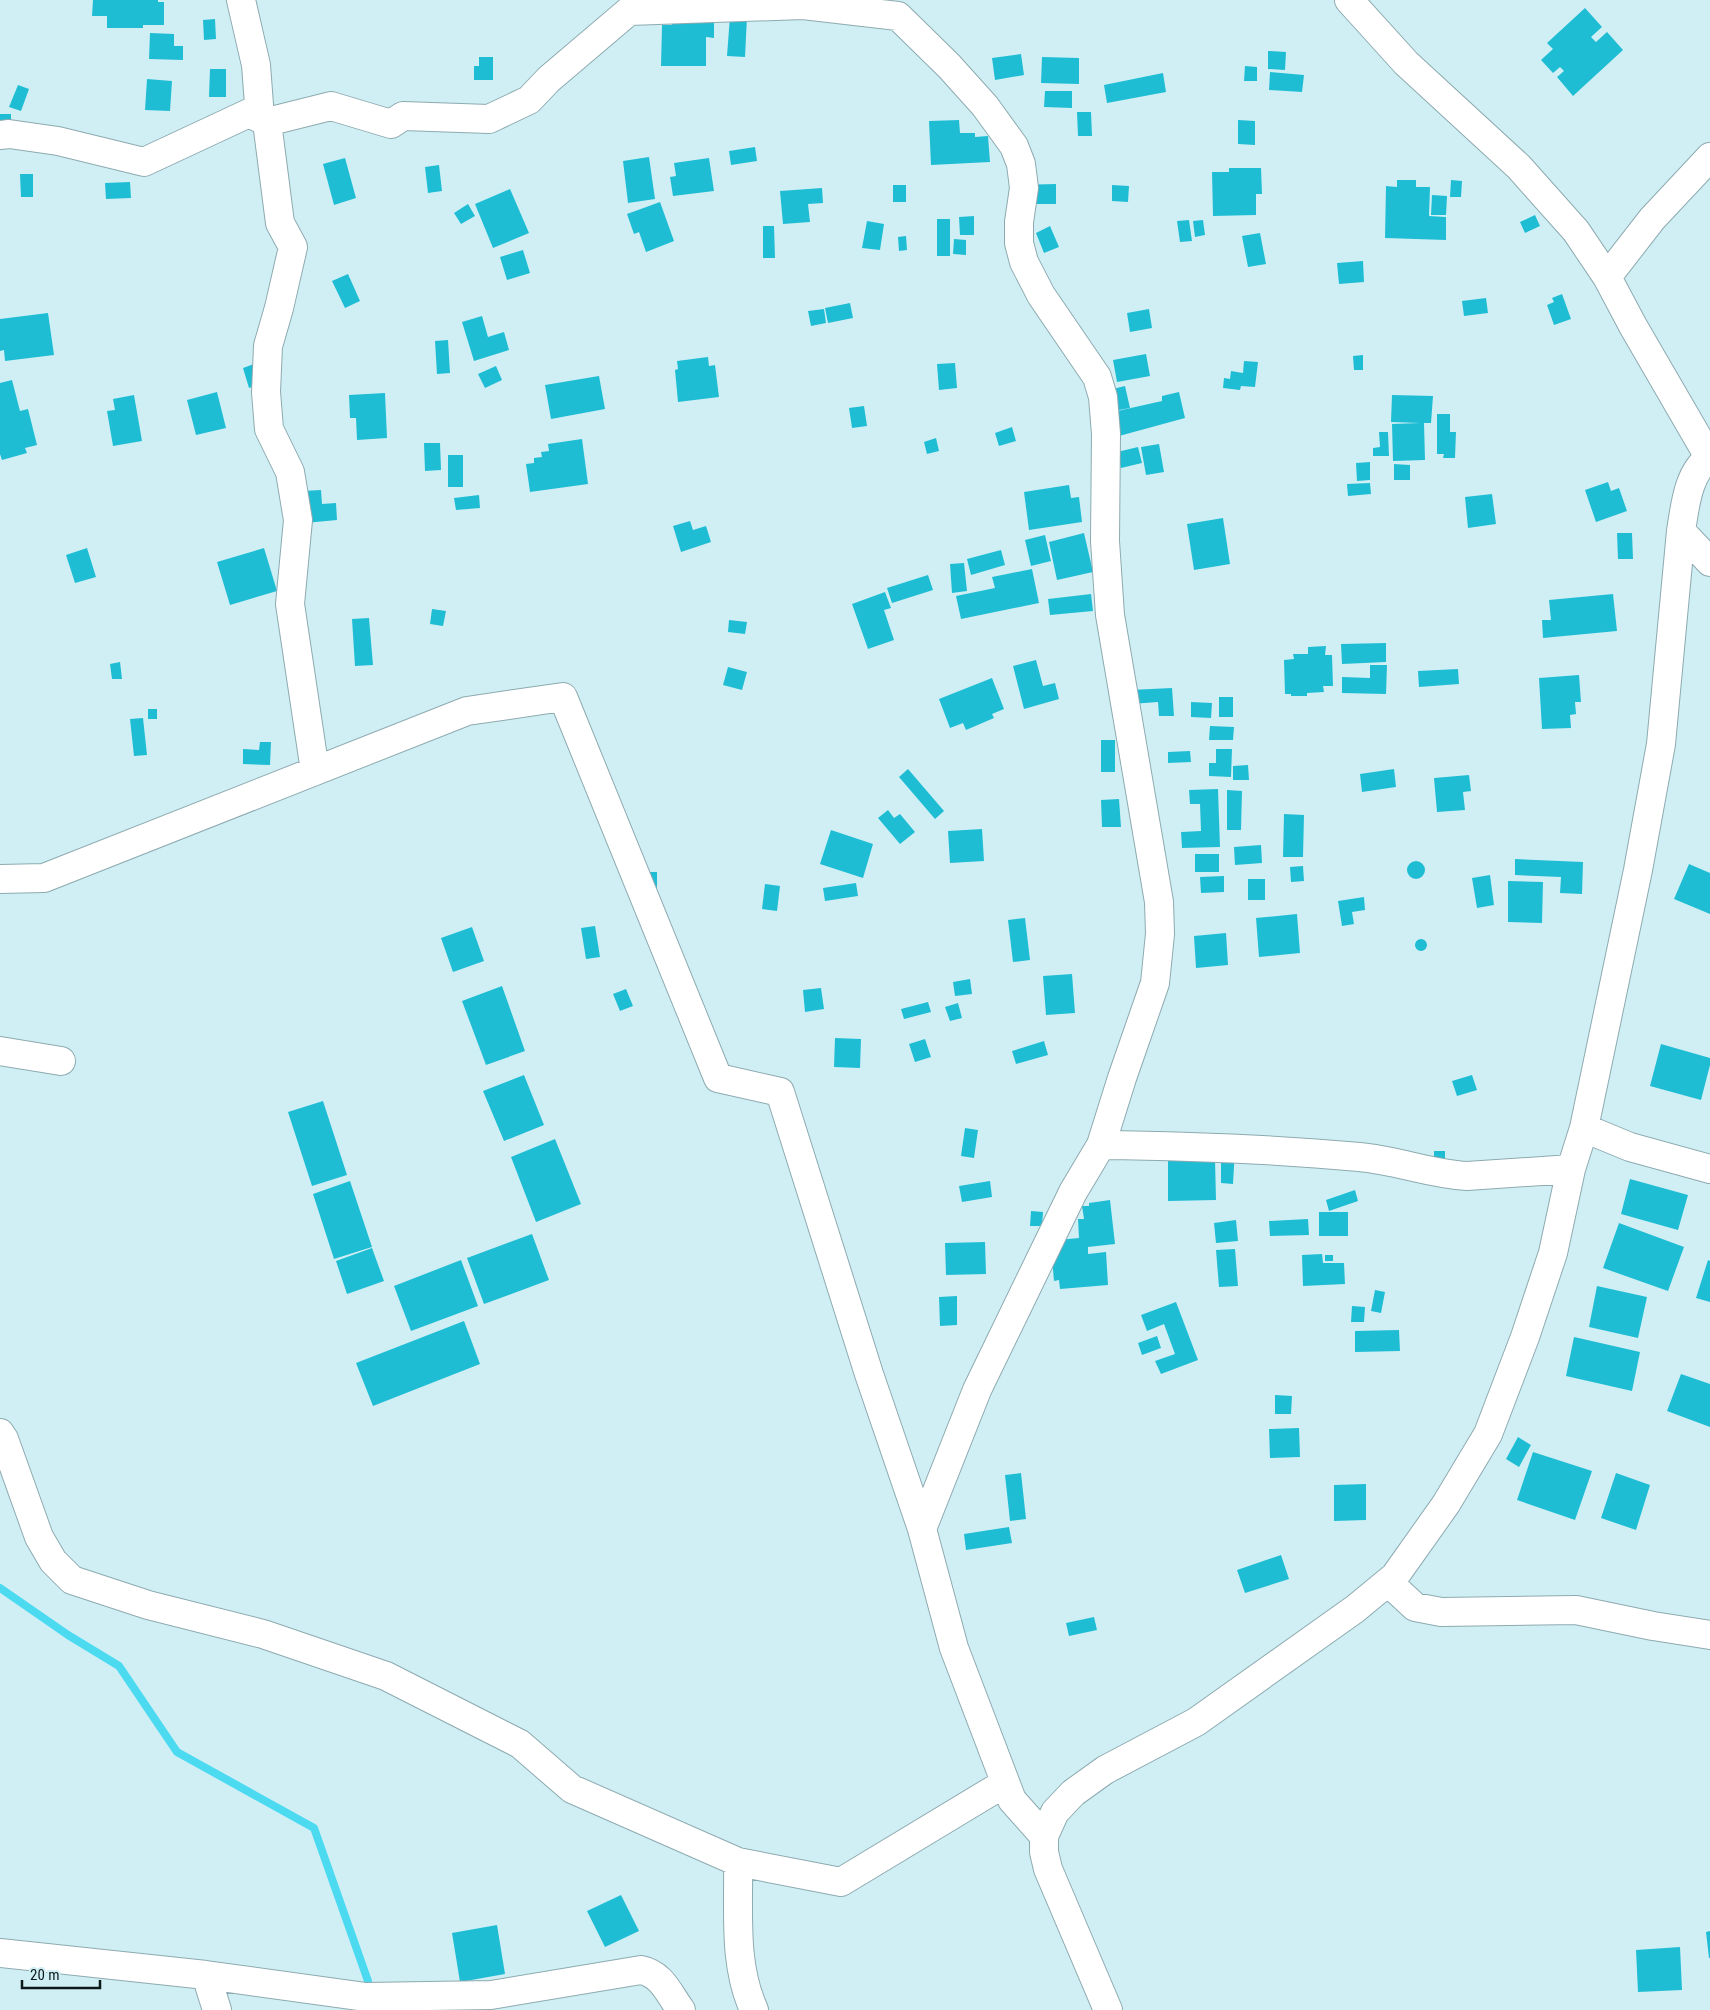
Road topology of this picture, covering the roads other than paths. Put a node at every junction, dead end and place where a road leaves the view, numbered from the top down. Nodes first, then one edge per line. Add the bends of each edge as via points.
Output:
1 (241, 0) edge
2 (1349, 0) edge
3 (263, 120) junction
4 (0, 135) edge
5 (1710, 157) edge
6 (1607, 277) junction
7 (1709, 457) edge
8 (1681, 530) junction
9 (1710, 562) edge
10 (315, 771) junction
11 (0, 879) edge
12 (0, 1051) edge
13 (61, 1061) dead end
14 (1584, 1128) junction
15 (1102, 1145) junction
16 (1571, 1169) junction
17 (1710, 1169) edge
18 (0, 1433) edge
19 (922, 1529) junction
20 (1388, 1582) junction
21 (1710, 1635) edge
22 (1005, 1783) junction
23 (1044, 1836) junction
24 (738, 1862) junction
25 (0, 1954) edge
26 (206, 1975) junction
27 (217, 2010) edge
28 (681, 2010) edge
29 (754, 2010) edge
30 (1108, 2010) edge

1 - 3 street via 256,65
2 - 6 street via 1406,63 1519,167 1576,231
3 - 4 street via 249,113 144,162 58,141
3 - 10 street via 280,223 293,247 268,346 266,392 269,429 290,472 298,520 290,604
3 - 15 street via 331,106 391,124 403,116 489,119 529,100 629,11 803,5 898,16 984,106 1014,146 1021,164 1024,188 1019,243 1024,262 1041,295 1097,377 1106,414 1105,541 1110,615 1159,902 1160,934 1155,983
5 - 6 street via 1652,219
6 - 7 street
7 - 8 street via 1696,472 1686,500
8 - 9 street
8 - 14 street via 1661,744
10 - 11 street via 44,878
10 - 19 street via 467,711 563,697 718,1078 780,1092
12 - 13 street
14 - 16 street
14 - 17 street via 1630,1146
15 - 16 street via 1202,1146 1359,1157 1467,1176
15 - 19 street via 1073,1192 977,1390
16 - 20 street via 1553,1253 1488,1434 1446,1504
18 - 24 street via 39,1537 53,1561 72,1580 148,1605 263,1634 386,1676 520,1744 572,1789
19 - 22 street via 954,1648
20 - 21 street via 1415,1607 1441,1612 1576,1610
20 - 23 street via 1196,1722 1105,1770 1073,1792 1055,1812
22 - 23 street via 1012,1800
22 - 24 street via 841,1882
23 - 30 street via 1048,1869
24 - 29 street via 739,1962
25 - 26 street
26 - 27 street
26 - 28 street via 366,1997 491,1995 641,1970 651,1972 663,1983

